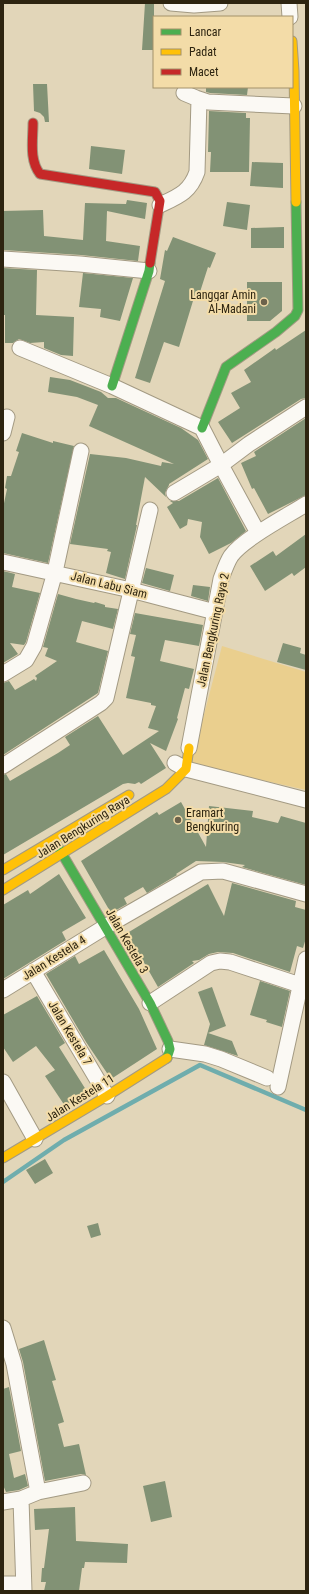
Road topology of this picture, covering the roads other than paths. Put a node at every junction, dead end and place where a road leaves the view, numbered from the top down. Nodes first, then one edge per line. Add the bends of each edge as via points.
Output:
1 (171, 3) edge
2 (220, 3) edge
3 (289, 3) edge
4 (290, 16) edge
5 (293, 56) edge
6 (184, 92) dead end
7 (199, 99) junction
8 (294, 106) junction
9 (33, 124) dead end
10 (160, 205) junction
11 (3, 259) edge
12 (301, 270) edge
13 (149, 271) junction
14 (20, 348) dead end
15 (112, 386) junction
16 (306, 407) edge
17 (7, 417) dead end
18 (202, 428) junction
19 (3, 433) edge
20 (81, 451) dead end
21 (220, 465) junction
22 (174, 493) dead end
23 (306, 504) edge
24 (150, 510) dead end
25 (258, 533) junction
26 (3, 562) edge
27 (55, 572) junction
28 (131, 590) junction
29 (215, 612) junction
30 (3, 674) edge
31 (189, 748) joint
32 (3, 766) edge
33 (177, 766) junction
34 (136, 791) dead end
35 (306, 800) edge
36 (54, 840) junction
37 (62, 854) junction
38 (3, 870) edge
39 (3, 890) edge
40 (306, 894) edge
41 (105, 927) junction
42 (306, 958) edge
43 (33, 971) junction
44 (300, 985) junction
45 (3, 990) edge
46 (150, 1003) junction
47 (169, 1053) junction
48 (3, 1082) edge
49 (107, 1096) junction
50 (35, 1140) junction
51 (3, 1158) edge
52 (3, 1328) edge
53 (6, 1348) edge
54 (83, 1483) dead end
55 (38, 1492) junction
56 (21, 1499) junction
57 (3, 1502) edge
58 (14, 1586) edge

1 - 2 street
3 - 4 street
5 - 8 street
6 - 7 street
7 - 8 street via 227,104
7 - 10 street via 197,172 182,195
8 - 12 street
9 - 10 street via 34,162 40,174 155,192
10 - 13 street
11 - 13 street
12 - 18 street via 298,310 295,316 226,367
13 - 15 street
14 - 15 street
15 - 18 street
16 - 21 street
17 - 19 street
18 - 21 street
20 - 27 street
21 - 22 street
21 - 25 street
23 - 25 street, Jalan Bengkuring Raya 2
24 - 28 street
25 - 29 street, Jalan Bengkuring Raya 2 via 231,556 221,579
26 - 27 street, Jalan Labu Siam
27 - 28 street, Jalan Labu Siam
27 - 30 street via 31,654
28 - 29 street, Jalan Labu Siam
28 - 32 street via 106,698
29 - 31 street, Jalan Bengkuring Raya 2
31 - 33 street, Jalan Bengkuring Raya 2
33 - 35 street
33 - 37 street, Jalan Bengkuring Raya via 175,781 166,789
34 - 36 street, Jalan Bengkuring Raya
36 - 37 street, Jalan Kestela 3
36 - 38 street, Jalan Bengkuring Raya
37 - 39 street, Jalan Bengkuring Raya
37 - 41 street, Jalan Kestela 3
40 - 41 street, Jalan Kestela 4 via 223,871 201,872
41 - 43 street, Jalan Kestela 4
41 - 46 street, Jalan Kestela 3
42 - 44 street
43 - 45 street, Jalan Kestela 4
43 - 49 street, Jalan Kestela 7
44 - 46 street via 220,961 211,963
44 - 47 street via 272,1082 205,1054
46 - 47 street, Jalan Kestela 3 via 168,1041
47 - 49 street, Jalan Kestela 11
48 - 50 street
49 - 50 street, Jalan Kestela 11
50 - 51 street, Jalan Kestela 11
52 - 53 street
53 - 55 street via 14,1364
54 - 55 street
55 - 56 street
56 - 57 street
56 - 58 street

